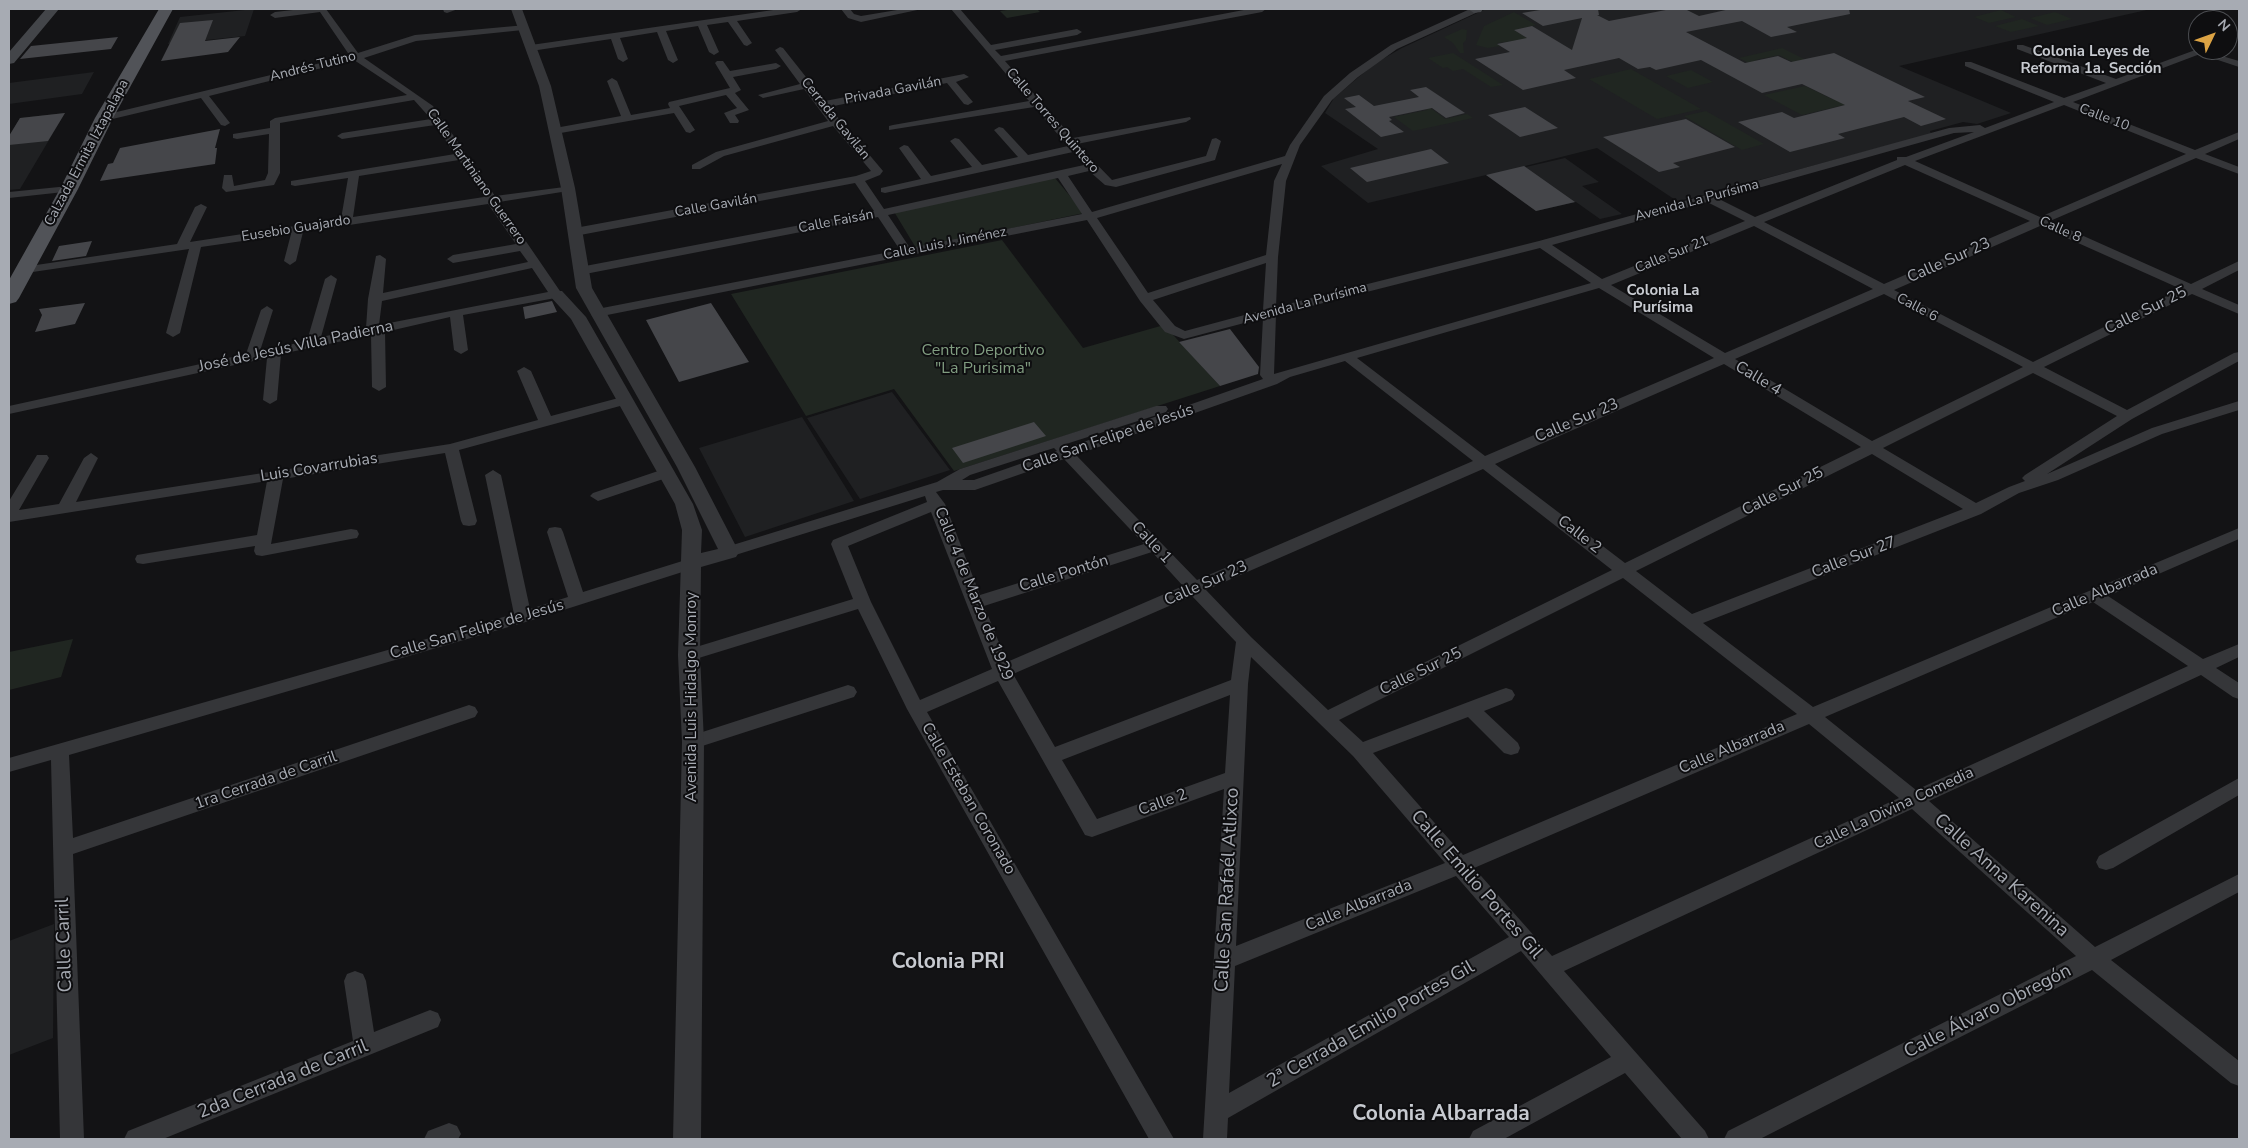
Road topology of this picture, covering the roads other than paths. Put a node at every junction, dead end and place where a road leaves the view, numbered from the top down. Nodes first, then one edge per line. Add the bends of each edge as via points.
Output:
1 (53, 9) edge
2 (153, 9) edge
3 (166, 9) edge
4 (322, 9) edge
5 (516, 9) edge
6 (718, 9) edge
7 (797, 9) edge
8 (846, 9) edge
9 (917, 9) edge
10 (956, 9) edge
11 (1226, 9) edge
12 (1262, 9) edge
13 (1475, 9) edge
14 (744, 12) edge
15 (275, 15) dead end
16 (729, 19) junction
17 (701, 23) junction
18 (522, 27) junction
19 (661, 30) junction
20 (1076, 32) dead end
21 (615, 37) junction
22 (747, 43) dead end
23 (2020, 47) dead end
24 (531, 48) junction
25 (714, 52) dead end
26 (994, 54) junction
27 (2188, 55) edge
28 (356, 57) junction
29 (623, 59) dead end
30 (9, 60) edge
31 (673, 60) dead end
32 (720, 63) dead end
33 (1968, 64) dead end
34 (776, 66) dead end
35 (762, 69) junction
36 (727, 75) junction
37 (964, 77) dead end
38 (949, 80) junction
39 (612, 81) dead end
40 (2117, 83) junction
41 (808, 85) junction
42 (730, 92) junction
43 (203, 94) junction
44 (763, 94) dead end
45 (416, 97) junction
46 (968, 102) dead end
47 (2065, 103) junction
48 (822, 104) junction
49 (1039, 106) junction
50 (676, 110) junction
51 (104, 118) junction
52 (630, 118) junction
53 (1186, 119) dead end
54 (438, 120) junction
55 (734, 121) dead end
56 (835, 122) junction
57 (225, 123) dead end
58 (275, 125) junction
59 (893, 128) dead end
60 (1993, 129) junction
61 (641, 130) dead end
62 (690, 130) dead end
63 (999, 130) dead end
64 (556, 131) junction
65 (917, 135) dead end
66 (2239, 135) edge
67 (237, 136) dead end
68 (342, 136) dead end
69 (955, 141) dead end
70 (1216, 141) dead end
71 (1073, 145) junction
72 (904, 148) dead end
73 (1880, 150) junction
74 (2195, 154) junction
75 (463, 156) junction
76 (1025, 158) junction
77 (1289, 158) junction
78 (1905, 161) junction
79 (1092, 166) junction
80 (696, 167) dead end
81 (973, 170) junction
82 (2239, 171) edge
83 (354, 174) junction
84 (1061, 174) junction
85 (228, 177) dead end
86 (858, 180) junction
87 (928, 180) junction
88 (295, 183) dead end
89 (568, 188) junction
90 (69, 189) junction
91 (885, 190) dead end
92 (982, 190) junction
93 (50, 191) junction
94 (9, 195) edge
95 (1709, 198) junction
96 (491, 199) junction
97 (201, 207) dead end
98 (882, 213) junction
99 (1091, 216) junction
100 (347, 221) junction
101 (2040, 221) junction
102 (1753, 222) junction
103 (298, 229) junction
104 (575, 232) junction
105 (196, 244) junction
106 (1542, 244) junction
107 (182, 246) junction
108 (525, 246) junction
109 (907, 252) junction
110 (1272, 256) junction
111 (380, 259) dead end
112 (453, 259) dead end
113 (290, 261) dead end
114 (536, 264) junction
115 (2239, 265) edge
116 (16, 266) edge
117 (331, 279) dead end
118 (582, 280) junction
119 (1601, 284) junction
120 (2192, 289) junction
121 (1883, 290) junction
122 (556, 294) junction
123 (9, 298) edge
124 (1145, 298) junction
125 (374, 299) junction
126 (267, 310) dead end
127 (2239, 310) edge
128 (456, 312) junction
129 (597, 313) junction
130 (1268, 314) junction
131 (375, 330) junction
132 (173, 333) dead end
133 (313, 344) junction
134 (461, 350) dead end
135 (274, 353) junction
136 (2239, 356) edge
137 (1348, 357) junction
138 (251, 358) junction
139 (1724, 359) junction
140 (2031, 368) junction
141 (524, 371) dead end
142 (1275, 377) junction
143 (379, 388) dead end
144 (270, 400) dead end
145 (626, 400) junction
146 (2239, 405) edge
147 (9, 410) edge
148 (2127, 416) junction
149 (546, 422) junction
150 (1871, 447) junction
151 (451, 448) junction
152 (1062, 449) junction
153 (42, 458) dead end
154 (91, 458) dead end
155 (1484, 461) junction
156 (667, 473) junction
157 (276, 475) junction
158 (493, 475) dead end
159 (2014, 490) junction
160 (936, 493) junction
161 (598, 496) dead end
162 (65, 507) junction
163 (1976, 510) junction
164 (9, 515) edge
165 (469, 521) dead end
166 (555, 532) dead end
167 (2239, 533) edge
168 (351, 534) dead end
169 (263, 539) junction
170 (1154, 546) junction
171 (729, 552) junction
172 (143, 559) dead end
173 (692, 563) junction
174 (1626, 571) junction
175 (1194, 589) junction
176 (2094, 595) junction
177 (577, 600) junction
178 (862, 602) junction
179 (975, 602) junction
180 (523, 617) junction
181 (1692, 622) junction
182 (1244, 641) junction
183 (2239, 650) edge
184 (689, 655) junction
185 (2200, 668) junction
186 (1003, 673) junction
187 (1239, 684) junction
188 (848, 692) dead end
189 (2239, 692) edge
190 (1506, 695) dead end
191 (1470, 708) junction
192 (916, 709) junction
193 (469, 712) dead end
194 (1809, 714) junction
195 (1327, 718) junction
196 (694, 742) junction
197 (1511, 748) dead end
198 (60, 750) junction
199 (1360, 751) junction
200 (1052, 756) junction
201 (9, 765) edge
202 (1235, 777) junction
203 (2239, 786) edge
204 (1914, 799) junction
205 (1092, 829) joint
206 (62, 850) junction
207 (2106, 862) dead end
208 (1461, 865) junction
209 (2239, 882) edge
210 (1524, 939) junction
211 (2093, 958) junction
212 (1223, 961) junction
213 (1548, 968) junction
214 (355, 981) dead end
215 (430, 1020) dead end
216 (365, 1048) junction
217 (1627, 1060) junction
218 (2239, 1075) edge
219 (1217, 1112) junction
220 (72, 1139) edge
221 (136, 1139) edge
222 (687, 1139) edge
223 (1162, 1139) edge
224 (1215, 1139) edge
225 (1481, 1139) edge
226 (1697, 1139) edge
227 (1736, 1139) edge

1 - 30 main road
2 - 93 main road, Calzada Ermita Iztapalapa
3 - 51 main road, Calzada Ermita Iztapalapa
4 - 15 street
4 - 28 street, Calle Martiniano Guerrero
5 - 18 street
6 - 16 street
7 - 14 street
8 - 9 street via 850,16 862,19
10 - 26 street, Calle Torres Quintero
11 - 26 street
12 - 26 street
13 - 77 street via 1394,47 1354,75 1312,117
14 - 16 street
16 - 17 street
16 - 22 street
17 - 19 street
17 - 25 street
18 - 24 street
18 - 28 street, Andrés Tutino via 415,38
19 - 21 street
19 - 31 street
20 - 26 street
21 - 24 street
21 - 29 street
23 - 40 street
24 - 64 street
26 - 49 street, Calle Torres Quintero
27 - 40 street, Avenida La Purísima
28 - 43 street, Andrés Tutino
28 - 45 street, Calle Martiniano Guerrero
32 - 36 street
33 - 47 street, Calle 10
34 - 35 street
35 - 36 street
35 - 41 street, Cerrada Gavilán via 759,62 783,54
36 - 42 street via 736,90
37 - 38 street, Privada Gavilán
38 - 46 street
38 - 48 street, Privada Gavilán
39 - 52 street
40 - 47 street, Avenida La Purísima
41 - 44 street
41 - 48 street, Cerrada Gavilán
42 - 50 street via 673,104
42 - 55 street via 744,110 729,113
43 - 51 street, Andrés Tutino
43 - 57 street
45 - 54 street, Calle Martiniano Guerrero
45 - 58 street
47 - 60 street, Avenida La Purísima
47 - 74 street, Calle 10
48 - 56 street, Cerrada Gavilán
49 - 59 street
49 - 65 street
49 - 71 street, Calle Torres Quintero
50 - 52 street
50 - 62 street
51 - 90 main road, Calzada Ermita Iztapalapa
52 - 61 street
52 - 64 street via 606,126
53 - 71 street
54 - 68 street
54 - 75 street, Calle Martiniano Guerrero
56 - 80 street via 720,154
56 - 86 street, Cerrada Gavilán via 877,170 873,175
58 - 67 street
58 - 85 street via 274,172 270,183 230,190
60 - 73 street, Avenida La Purísima via 1954,130
60 - 78 street, Calle Sur 21
63 - 76 street
64 - 89 street
66 - 74 street, Calle Sur 23
69 - 81 street
70 - 79 street, Calle Torres Quintero via 1211,158 1116,184 1104,180
71 - 76 street
71 - 79 street, Calle Torres Quintero
72 - 87 street
73 - 78 street, Calle 8
73 - 95 street, Avenida La Purísima
74 - 82 street, Calle 10
74 - 101 street, Calle Sur 23
75 - 83 street
75 - 96 street, Calle Martiniano Guerrero
76 - 81 street
77 - 99 street, Calle Luis J. Jiménez
77 - 110 street via 1280,181
78 - 101 street, Calle 8
78 - 102 street, Calle Sur 21
79 - 84 street, Calle Faisán
81 - 87 street
81 - 92 street
83 - 88 street
83 - 100 street
84 - 92 street, Calle Faisán
84 - 99 street
86 - 98 street
86 - 104 street, Calle Gavilán
87 - 91 street
89 - 96 street, Eusebio Guajardo
89 - 104 street
90 - 93 street
90 - 116 main road, Calzada Ermita Iztapalapa
92 - 98 street, Calle Faisán
93 - 94 street
93 - 116 main road, Calzada Ermita Iztapalapa
95 - 102 street, Calle 6
95 - 106 street, Avenida La Purísima
96 - 100 street, Eusebio Guajardo
96 - 108 street, Calle Martiniano Guerrero
97 - 107 street
98 - 109 street
98 - 118 street, Calle Faisán
99 - 109 street, Calle Luis J. Jiménez
99 - 124 street
100 - 103 street, Eusebio Guajardo
101 - 120 street, Calle 8
101 - 121 street, Calle Sur 23
102 - 119 street, Calle Sur 21
102 - 121 street, Calle 6
103 - 105 street, Eusebio Guajardo
103 - 113 street
104 - 118 street
105 - 107 street, Eusebio Guajardo
105 - 132 street
106 - 119 street, Calle 4
106 - 130 street, Avenida La Purísima
107 - 116 street, Eusebio Guajardo
108 - 112 street
108 - 114 street, Calle Martiniano Guerrero
109 - 129 street, Calle Luis J. Jiménez
110 - 124 street
110 - 130 street
111 - 125 street
114 - 122 street, Calle Martiniano Guerrero
114 - 125 street
115 - 120 street, Calle Sur 25
116 - 123 main road, Calzada Ermita Iztapalapa
117 - 133 street
118 - 122 street, José de Jesús Villa Padierna
118 - 129 street
119 - 137 street, Calle Sur 21
119 - 139 street, Calle 4
120 - 127 street, Calle 8
120 - 140 street, Calle Sur 25
121 - 139 street, Calle Sur 23
121 - 140 street, Calle 6
122 - 128 street, José de Jesús Villa Padierna
122 - 145 street, Avenida Luis Hidalgo Monroy via 578,317
124 - 130 street, Avenida La Purísima via 1170,329 1184,335
125 - 131 street
126 - 138 street
128 - 131 street, José de Jesús Villa Padierna
128 - 134 street
129 - 171 street via 686,467
130 - 142 street
131 - 133 street, José de Jesús Villa Padierna
131 - 143 street
133 - 135 street, José de Jesús Villa Padierna
135 - 138 street, José de Jesús Villa Padierna
135 - 144 street
136 - 148 street, Calle Sur 27
137 - 142 street, Calle Sur 21
137 - 155 street, Calle 2
138 - 147 street, José de Jesús Villa Padierna
139 - 150 street, Calle 4
139 - 155 street, Calle Sur 23
140 - 148 street, Calle 6
140 - 150 street, Calle Sur 25
141 - 149 street
142 - 152 street, Calle San Felipe de Jesús
145 - 149 street, Luis Covarrubias
145 - 156 street, Avenida Luis Hidalgo Monroy
146 - 159 street, Calle Sur 27 via 2157,431 2054,477
148 - 159 street, Calle Sur 27
149 - 151 street, Luis Covarrubias
150 - 163 street, Calle 4
150 - 174 street, Calle Sur 25
151 - 157 street, Luis Covarrubias
151 - 165 street
152 - 160 street, Calle San Felipe de Jesús via 975,485
152 - 170 street, Calle 1
153 - 164 street
154 - 162 street
155 - 174 street, Calle 2
155 - 175 street, Calle Sur 23
156 - 161 street
156 - 173 street, Avenida Luis Hidalgo Monroy via 690,517
157 - 162 street, Luis Covarrubias
157 - 169 street
158 - 180 street
159 - 163 street, Calle Sur 27
160 - 171 street, Calle San Felipe de Jesús
160 - 178 street, Calle Esteban Coronado via 839,544
160 - 179 street, Calle 4 de Marzo de 1929
162 - 164 street, Luis Covarrubias
163 - 181 street, Calle Sur 27
166 - 177 street
167 - 176 street, Calle Albarrada
168 - 169 street via 262,551
169 - 172 street
170 - 175 street, Calle 1
170 - 179 street, Calle Pontón
171 - 173 street, Calle San Felipe de Jesús
173 - 177 street, Calle San Felipe de Jesús
173 - 184 street, Avenida Luis Hidalgo Monroy
174 - 181 street, Calle 2
174 - 195 street, Calle Sur 25
175 - 182 street, Calle 1
175 - 186 street, Calle Sur 23
176 - 185 street
176 - 194 street, Calle Albarrada
177 - 180 street, Calle San Felipe de Jesús
178 - 184 street
178 - 192 street, Calle Esteban Coronado
179 - 186 street, Calle 4 de Marzo de 1929
180 - 198 street, Calle San Felipe de Jesús
181 - 194 street, Calle 2
182 - 187 street, Calle San Rafaél Atlixco
182 - 195 street, Calle Emilio Portes Gil
183 - 185 street, Calle La Divina Comedia
184 - 196 street, Avenida Luis Hidalgo Monroy
185 - 189 street
185 - 204 street, Calle La Divina Comedia
186 - 192 street, Calle Sur 23
186 - 200 street, Calle 4 de Marzo de 1929
187 - 200 street
187 - 202 street, Calle San Rafaél Atlixco
188 - 196 street
190 - 191 street
191 - 197 street
191 - 199 street
192 - 223 street, Calle Esteban Coronado
193 - 206 street, 1ra Cerrada de Carril
194 - 204 street, Calle Anna Karenina
194 - 208 street, Calle Albarrada
195 - 199 street, Calle Emilio Portes Gil
196 - 222 street, Avenida Luis Hidalgo Monroy
198 - 201 street, Calle San Felipe de Jesús
198 - 206 street, Calle Carril
199 - 208 street, Calle Emilio Portes Gil
200 - 205 street, Calle 4 de Marzo de 1929
202 - 205 street, Calle 2
202 - 212 street, Calle San Rafaél Atlixco
203 - 207 street
204 - 211 street, Calle Anna Karenina
204 - 213 street, Calle La Divina Comedia
206 - 220 street, Calle Carril
208 - 210 street, Calle Emilio Portes Gil
208 - 212 street, Calle Albarrada
209 - 211 street, Calle Álvaro Obregón
210 - 213 street, Calle Emilio Portes Gil
210 - 219 street, 2ª Cerrada Emilio Portes Gil
211 - 218 street, Calle Anna Karenina
211 - 227 street, Calle Álvaro Obregón
212 - 219 street, Calle San Rafaél Atlixco
213 - 217 street, Calle Emilio Portes Gil
214 - 216 street
215 - 216 street, 2da Cerrada de Carril
216 - 221 street, 2da Cerrada de Carril
217 - 225 street
217 - 226 street, Calle Emilio Portes Gil
219 - 224 street, Calle San Rafaél Atlixco

